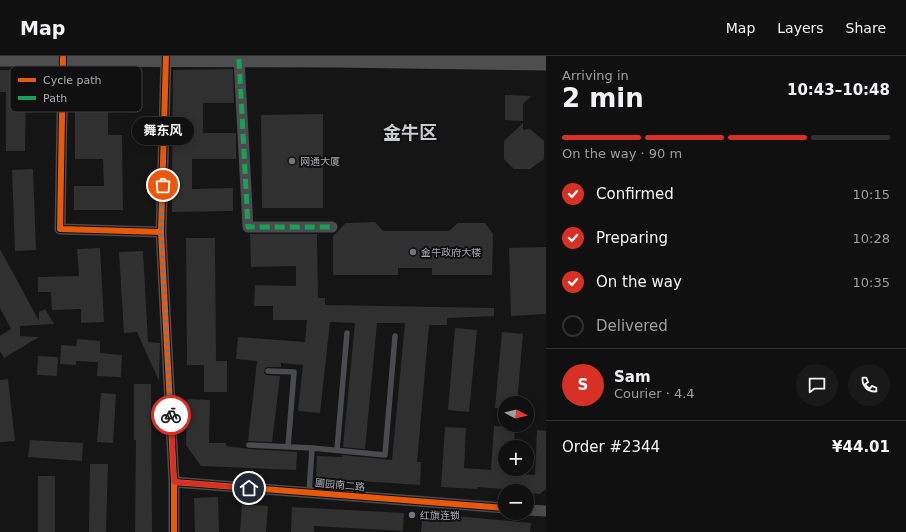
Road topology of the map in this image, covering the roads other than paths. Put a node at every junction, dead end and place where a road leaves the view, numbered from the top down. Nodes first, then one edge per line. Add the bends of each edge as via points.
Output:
1 (166, 57) edge
2 (0, 58) edge
3 (63, 58) junction
4 (239, 59) junction
5 (546, 62) edge
6 (63, 66) edge
7 (62, 112) edge
8 (332, 227) dead end
9 (161, 232) junction
10 (347, 334) dead end
11 (395, 336) dead end
12 (268, 371) dead end
13 (249, 445) dead end
14 (288, 446) junction
15 (312, 448) junction
16 (337, 450) junction
17 (174, 482) junction
18 (308, 493) junction
19 (498, 507) edge
20 (534, 510) edge
21 (546, 511) edge
22 (174, 532) edge

1 - 3 main road
1 - 4 main road
1 - 9 street
2 - 3 main road
3 - 6 street
4 - 5 main road
4 - 8 street via 248,227
7 - 9 street via 60,229
9 - 17 street
10 - 16 lane
11 - 16 lane via 386,455
12 - 14 lane via 294,372
13 - 14 lane
14 - 15 lane
15 - 16 lane
15 - 18 lane
17 - 18 street, 圃园南二路
17 - 22 street
18 - 19 street, 圃园南二路
20 - 21 street

